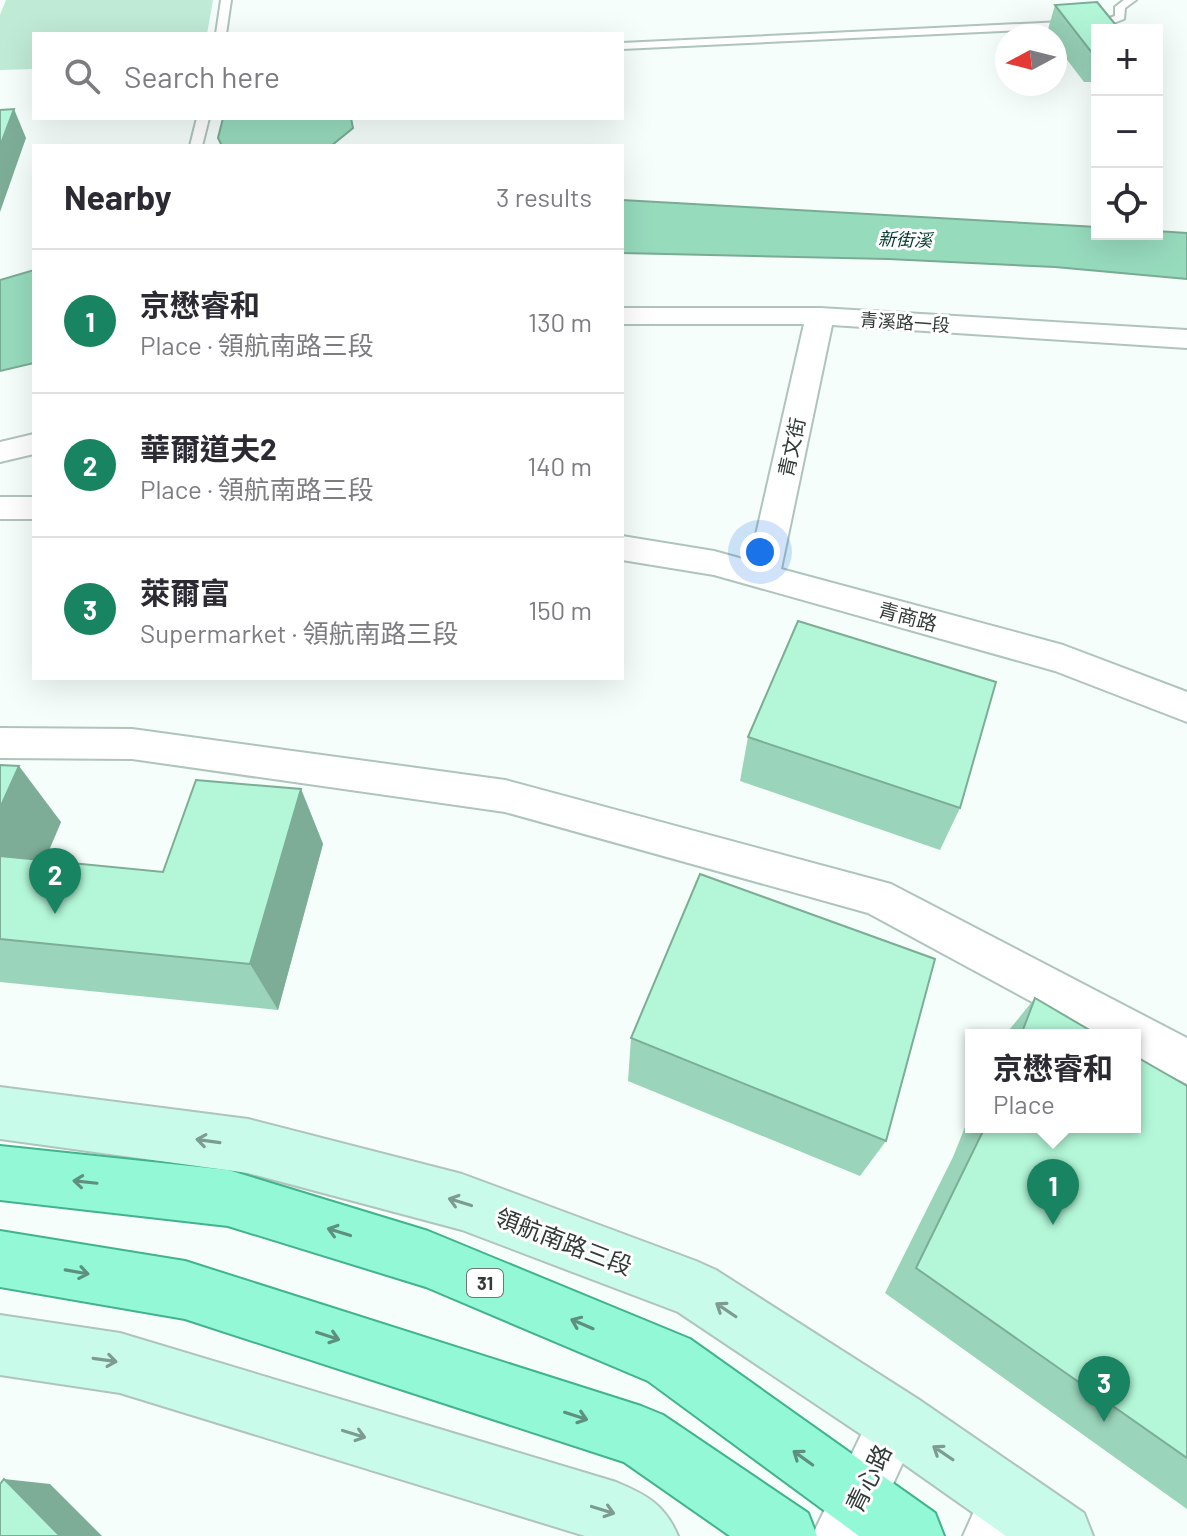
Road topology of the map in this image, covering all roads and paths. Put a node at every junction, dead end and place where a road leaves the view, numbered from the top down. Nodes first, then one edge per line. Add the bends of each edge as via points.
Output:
1 (226, 0) edge
2 (1131, 0) edge
3 (221, 32) edge
4 (624, 46) edge
5 (202, 120) edge
6 (196, 144) edge
7 (624, 316) edge
8 (820, 316) junction
9 (1187, 339) edge
10 (32, 444) edge
11 (0, 452) edge
12 (0, 508) edge
13 (32, 508) edge
14 (624, 548) edge
15 (763, 577) junction
16 (1187, 707) edge
17 (0, 743) edge
18 (1125, 1029) edge
19 (1141, 1038) edge
20 (1187, 1062) edge
21 (0, 1113) edge
22 (0, 1173) edge
23 (0, 1259) edge
24 (0, 1345) edge
25 (896, 1421) junction
26 (1000, 1516) edge
27 (849, 1517) edge
28 (646, 1536) edge
29 (785, 1536) edge
30 (912, 1536) edge
31 (1061, 1536) edge

1 - 3 lane
2 - 4 lane via 1120,7 1120,17 1106,23
5 - 6 lane
7 - 8 street, 青溪路一段
8 - 9 street, 青溪路一段
8 - 15 street, 青文街
10 - 11 street
12 - 13 street
14 - 15 street, 青商路
15 - 16 street, 青商路 via 1063,659
17 - 18 street via 132,744 520,800 877,897
19 - 20 street
25 -> 21 street, 領航南路三段 via 696,1290 462,1202 248,1146
27 -> 22 main road, 31 via 669,1360 428,1259 228,1198
23 -> 29 main road via 185,1290 641,1437
24 -> 28 street via 120,1363 616,1514
26 -> 25 street, 領航南路三段
25 - 27 street, 青心路
26 - 31 street, 領航南路三段
27 - 30 main road, 31

